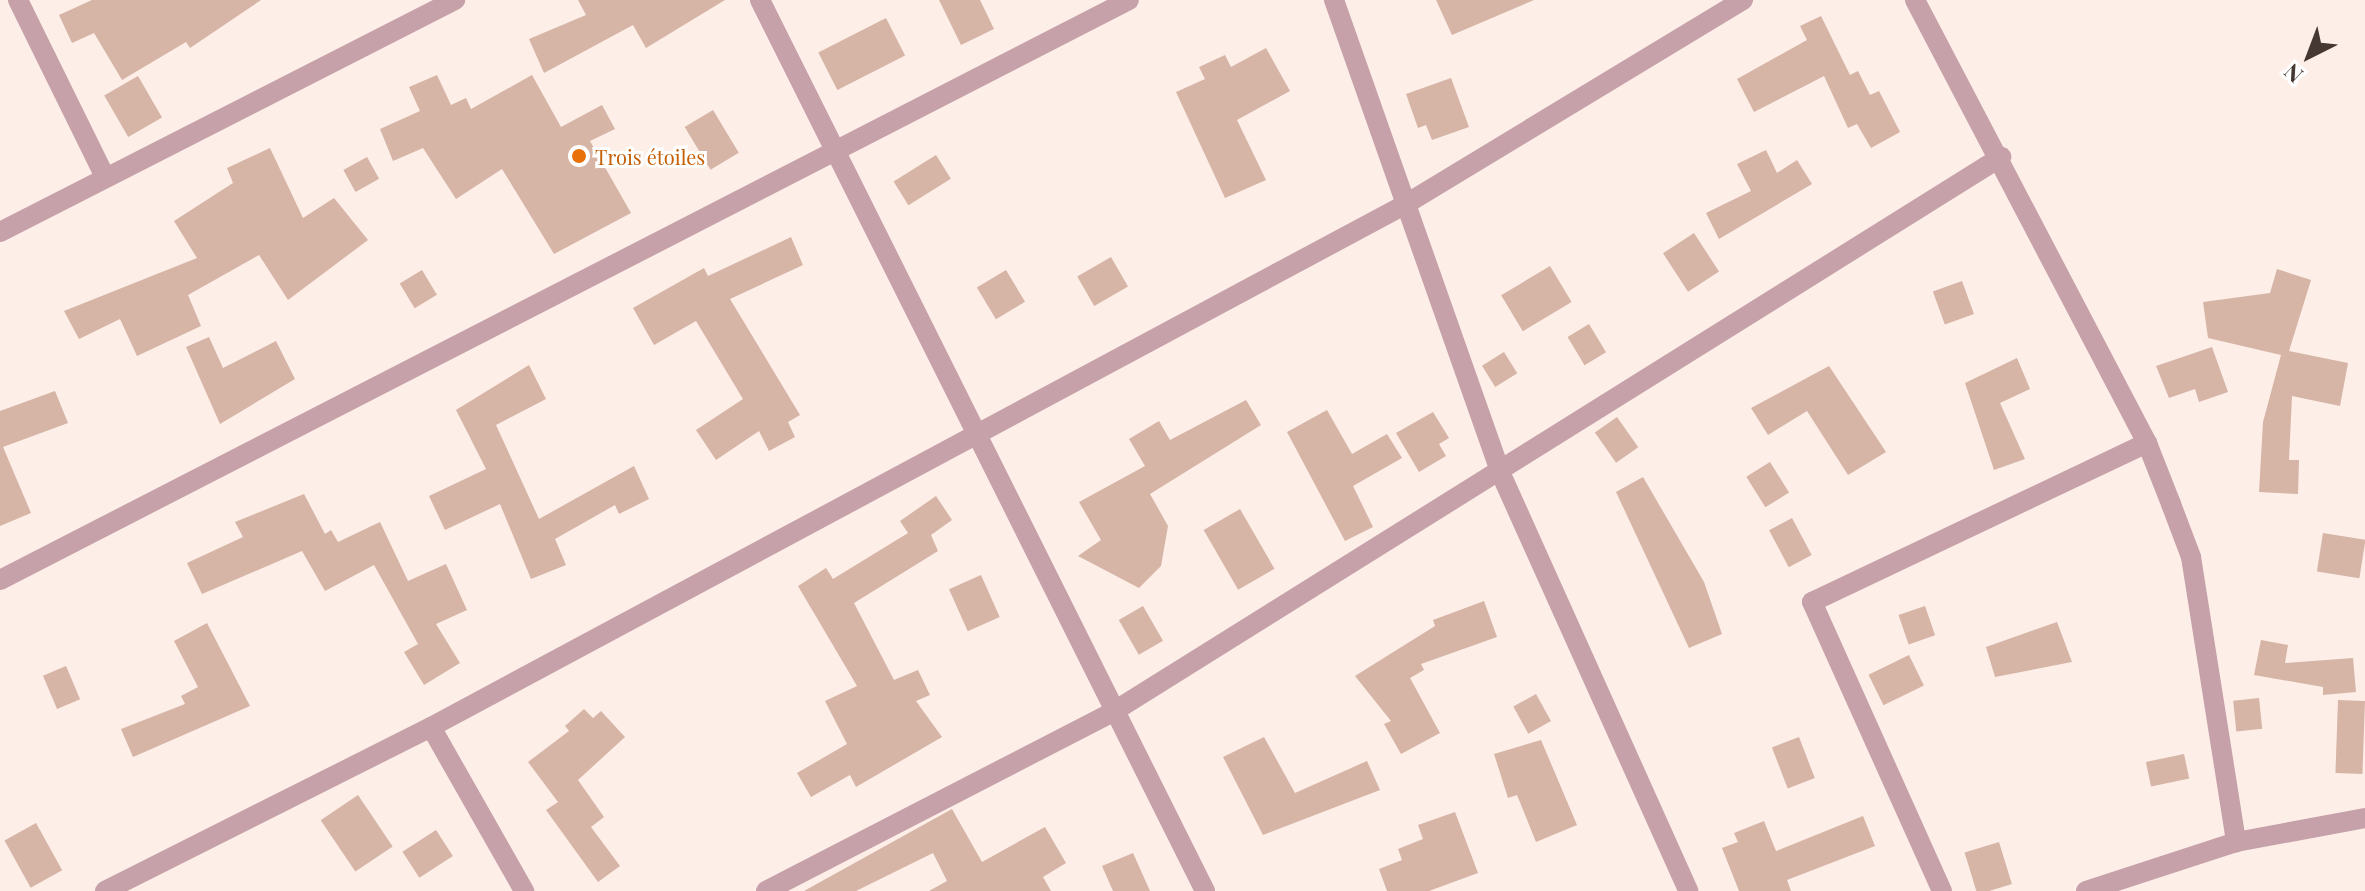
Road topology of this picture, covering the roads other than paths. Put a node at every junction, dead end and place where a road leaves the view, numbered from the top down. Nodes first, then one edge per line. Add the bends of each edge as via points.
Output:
1 (18, 0) edge
2 (455, 0) edge
3 (760, 0) edge
4 (1129, 0) edge
5 (1334, 0) edge
6 (1743, 0) edge
7 (1915, 0) edge
8 (842, 151) junction
9 (2001, 157) junction
10 (104, 175) junction
11 (1406, 204) junction
12 (0, 232) edge
13 (980, 433) junction
14 (2147, 443) junction
15 (1501, 474) junction
16 (0, 580) edge
17 (1116, 710) junction
18 (431, 727) junction
19 (2365, 818) edge
20 (2236, 842) junction
21 (1198, 889) edge
22 (105, 891) edge
23 (524, 891) edge
24 (766, 891) edge
25 (1688, 891) edge
26 (1942, 891) edge
27 (2086, 891) edge

1 - 10 street
2 - 10 street
3 - 8 street
4 - 8 street
5 - 11 street
6 - 11 street
7 - 9 street
8 - 13 street
8 - 16 street
9 - 14 street
9 - 15 street
10 - 12 street
11 - 13 street
11 - 15 street
13 - 17 street
13 - 18 street
14 - 20 street via 2191,557
14 - 26 street via 1812,602
15 - 17 street
15 - 25 street
17 - 21 street
17 - 24 street
18 - 22 street
18 - 23 street
19 - 20 street
20 - 27 street

